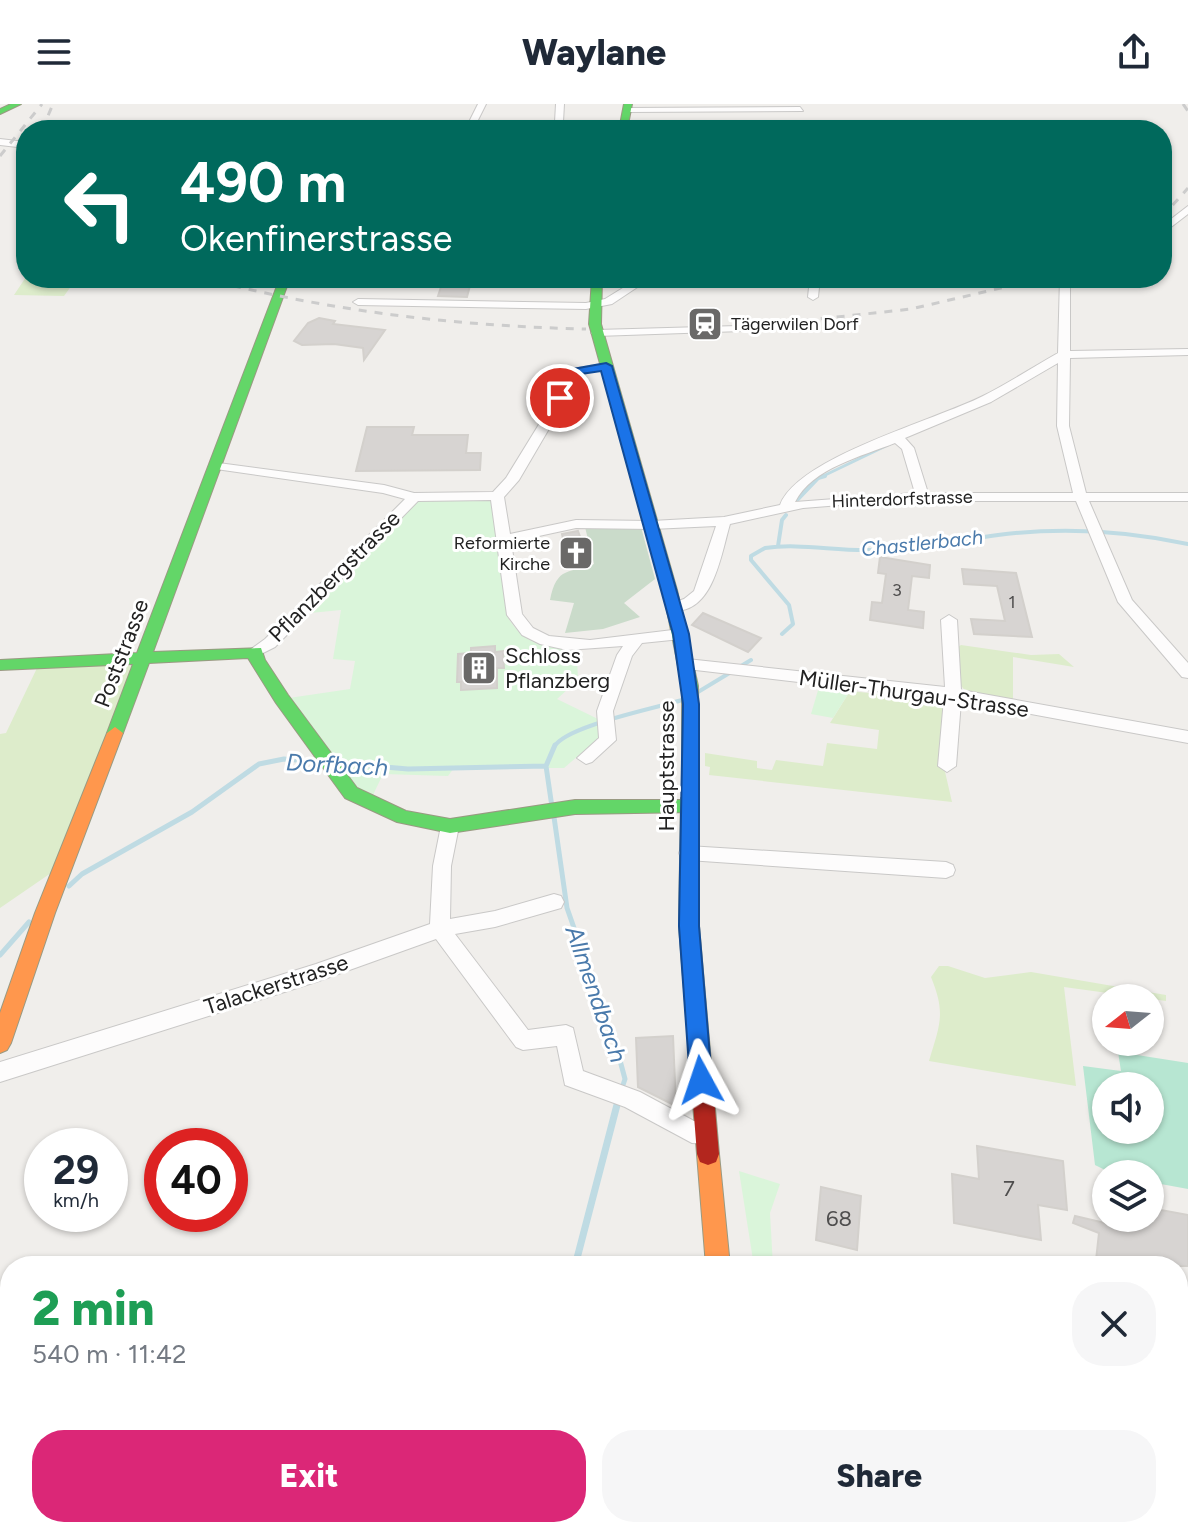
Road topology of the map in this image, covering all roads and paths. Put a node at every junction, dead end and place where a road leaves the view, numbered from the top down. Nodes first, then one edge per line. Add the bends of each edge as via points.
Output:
1 (17, 104) edge
2 (628, 107) edge
3 (746, 107) edge
4 (800, 109) dead end
5 (0, 112) edge
6 (1188, 209) edge
7 (1172, 223) edge
8 (281, 288) edge
9 (596, 288) edge
10 (630, 288) edge
11 (814, 288) edge
12 (1065, 288) edge
13 (813, 297) dead end
14 (358, 302) dead end
15 (593, 305) junction
16 (768, 327) dead end
17 (597, 333) junction
18 (1188, 352) edge
19 (1063, 355) junction
20 (606, 366) junction
21 (897, 437) junction
22 (216, 465) junction
23 (497, 496) junction
24 (414, 497) junction
25 (923, 497) junction
26 (1188, 497) edge
27 (1081, 498) junction
28 (786, 508) junction
29 (724, 521) junction
30 (652, 525) junction
31 (502, 540) junction
32 (674, 607) junction
33 (949, 620) dead end
34 (681, 634) junction
35 (639, 637) junction
36 (255, 652) junction
37 (145, 657) junction
38 (687, 664) junction
39 (0, 665) edge
40 (1188, 673) edge
41 (953, 694) junction
42 (1188, 737) edge
43 (586, 758) dead end
44 (947, 766) dead end
45 (689, 807) junction
46 (450, 826) junction
47 (688, 853) junction
48 (946, 870) dead end
49 (554, 902) dead end
50 (440, 929) junction
51 (0, 1043) edge
52 (0, 1072) edge
53 (706, 1133) junction
54 (717, 1256) edge

1 - 5 street
2 - 3 street
3 - 4 street
6 - 7 street
8 - 22 street, Poststrasse
9 - 15 street, Hauptstrasse
10 - 15 street
11 - 13 street
12 - 19 street
14 - 15 street
15 - 17 street, Hauptstrasse
16 - 17 street
17 - 20 street, Hauptstrasse
18 - 19 street
19 - 21 street via 987,399
19 - 27 street via 1063,426
20 - 23 street via 575,373 512,480
20 - 30 street, Hauptstrasse
21 - 25 street via 908,448
21 - 28 street via 825,468 805,481
22 - 24 street
22 - 37 street, Poststrasse
23 - 24 street, Pflanzbergstrasse
23 - 31 street
24 - 36 street, Pflanzbergstrasse via 270,643
25 - 27 street, Hinterdorfstrasse
25 - 28 street, Hinterdorfstrasse
26 - 27 street, Hinterdorfstrasse
27 - 40 street via 1125,602
28 - 29 street, Hinterdorfstrasse
29 - 30 street, Hinterdorfstrasse
29 - 32 street via 701,593
30 - 31 street, Hinterdorfstrasse via 568,525
30 - 32 street, Hauptstrasse
31 - 35 street via 515,615 525,631 577,645
32 - 34 street, Hauptstrasse
33 - 41 street
34 - 35 street
34 - 38 street, Hauptstrasse
35 - 43 street via 625,655 606,722 608,740
36 - 37 street
36 - 46 street via 282,699 351,793 403,817
37 - 39 street
37 - 51 street, Poststrasse
38 - 41 street, Müller-Thurgau-Strasse
38 - 45 street, Hauptstrasse
41 - 42 street, Müller-Thurgau-Strasse
41 - 44 street
45 - 46 street via 554,811
45 - 47 street, Hauptstrasse
46 - 50 street via 442,866
47 - 48 street
47 - 53 street, Hauptstrasse
49 - 50 street, Talackerstrasse
50 - 52 street, Talackerstrasse
50 - 53 street via 523,1040 566,1035 573,1078 622,1094 692,1132
53 - 54 street, Hauptstrasse

